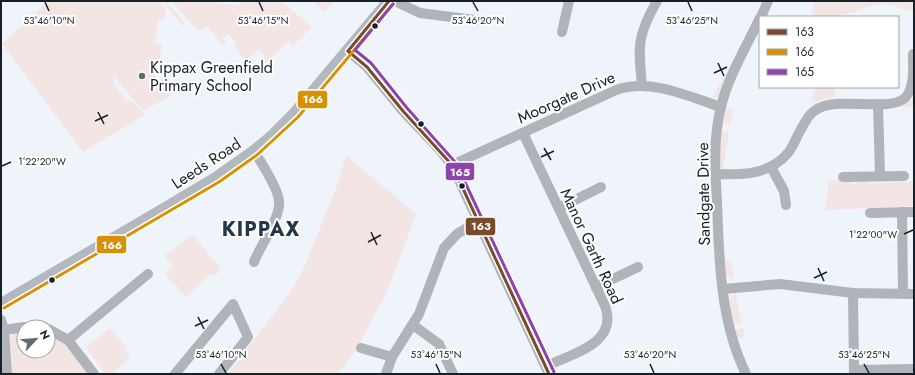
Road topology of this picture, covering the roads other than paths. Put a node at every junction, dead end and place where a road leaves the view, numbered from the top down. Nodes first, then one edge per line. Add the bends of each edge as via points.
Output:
1 (389, 1) edge
2 (395, 1) edge
3 (569, 1) edge
4 (657, 1) edge
5 (768, 1) edge
6 (761, 16) edge
7 (759, 20) edge
8 (483, 21) dead end
9 (562, 32) dead end
10 (348, 51) junction
11 (913, 54) edge
12 (642, 85) junction
13 (912, 93) edge
14 (878, 104) junction
15 (721, 107) junction
16 (522, 133) junction
17 (254, 151) junction
18 (452, 165) junction
19 (771, 167) junction
20 (716, 174) junction
21 (880, 176) junction
22 (904, 176) dead end
23 (844, 177) dead end
24 (601, 187) dead end
25 (786, 205) dead end
26 (559, 208) junction
27 (902, 212) junction
28 (914, 212) edge
29 (870, 213) dead end
30 (478, 221) junction
31 (254, 262) dead end
32 (638, 267) dead end
33 (148, 274) dead end
34 (596, 287) junction
35 (723, 289) junction
36 (853, 293) junction
37 (903, 294) junction
38 (914, 294) edge
39 (1, 304) edge
40 (3, 325) edge
41 (413, 325) junction
42 (16, 327) edge
43 (56, 333) edge
44 (68, 340) junction
45 (361, 348) dead end
46 (392, 358) junction
47 (914, 369) edge
48 (548, 370) edge
49 (854, 372) edge
50 (7, 374) edge
51 (94, 374) edge
52 (175, 374) edge
53 (219, 374) edge
54 (386, 374) edge
55 (453, 374) edge
56 (746, 374) edge

1 - 10 main road, Leeds Road
2 - 8 street via 420,13
3 - 9 street
4 - 12 street via 641,34
5 - 6 street, Sandgate Drive
7 - 15 street, Sandgate Drive via 734,72
10 - 17 main road, Leeds Road via 286,122
10 - 18 street via 367,67
11 - 13 street
12 - 15 street, Moorgate Drive via 656,86
12 - 16 street, Moorgate Drive via 616,90
13 - 14 street via 899,101
14 - 19 street via 844,103 827,105 816,110 807,118 789,153
14 - 21 street
15 - 20 street, Sandgate Drive via 716,139
16 - 18 street, Moorgate Drive
16 - 26 street, Manor Garth Road
17 - 31 street via 280,201 278,214
17 - 39 main road, Leeds Road via 216,178
18 - 30 street
19 - 20 street via 741,175
19 - 25 street via 784,191
20 - 35 street, Sandgate Drive via 719,259
21 - 22 street
21 - 23 street
24 - 26 street
26 - 34 street, Manor Garth Road
27 - 28 street
27 - 29 street
27 - 37 street
30 - 41 street via 457,234 444,248
30 - 48 street
32 - 34 street
33 - 44 street
34 - 48 street, Manor Garth Road via 608,318 603,336
35 - 36 street via 780,284
35 - 56 street, Sandgate Drive via 734,345
36 - 37 street
36 - 49 street
37 - 38 street
40 - 42 street
40 - 50 street
41 - 46 street
41 - 55 street via 439,344
43 - 44 street
44 - 51 street
45 - 46 street
46 - 54 street
47 - 49 street
52 - 53 street via 233,304 248,337

